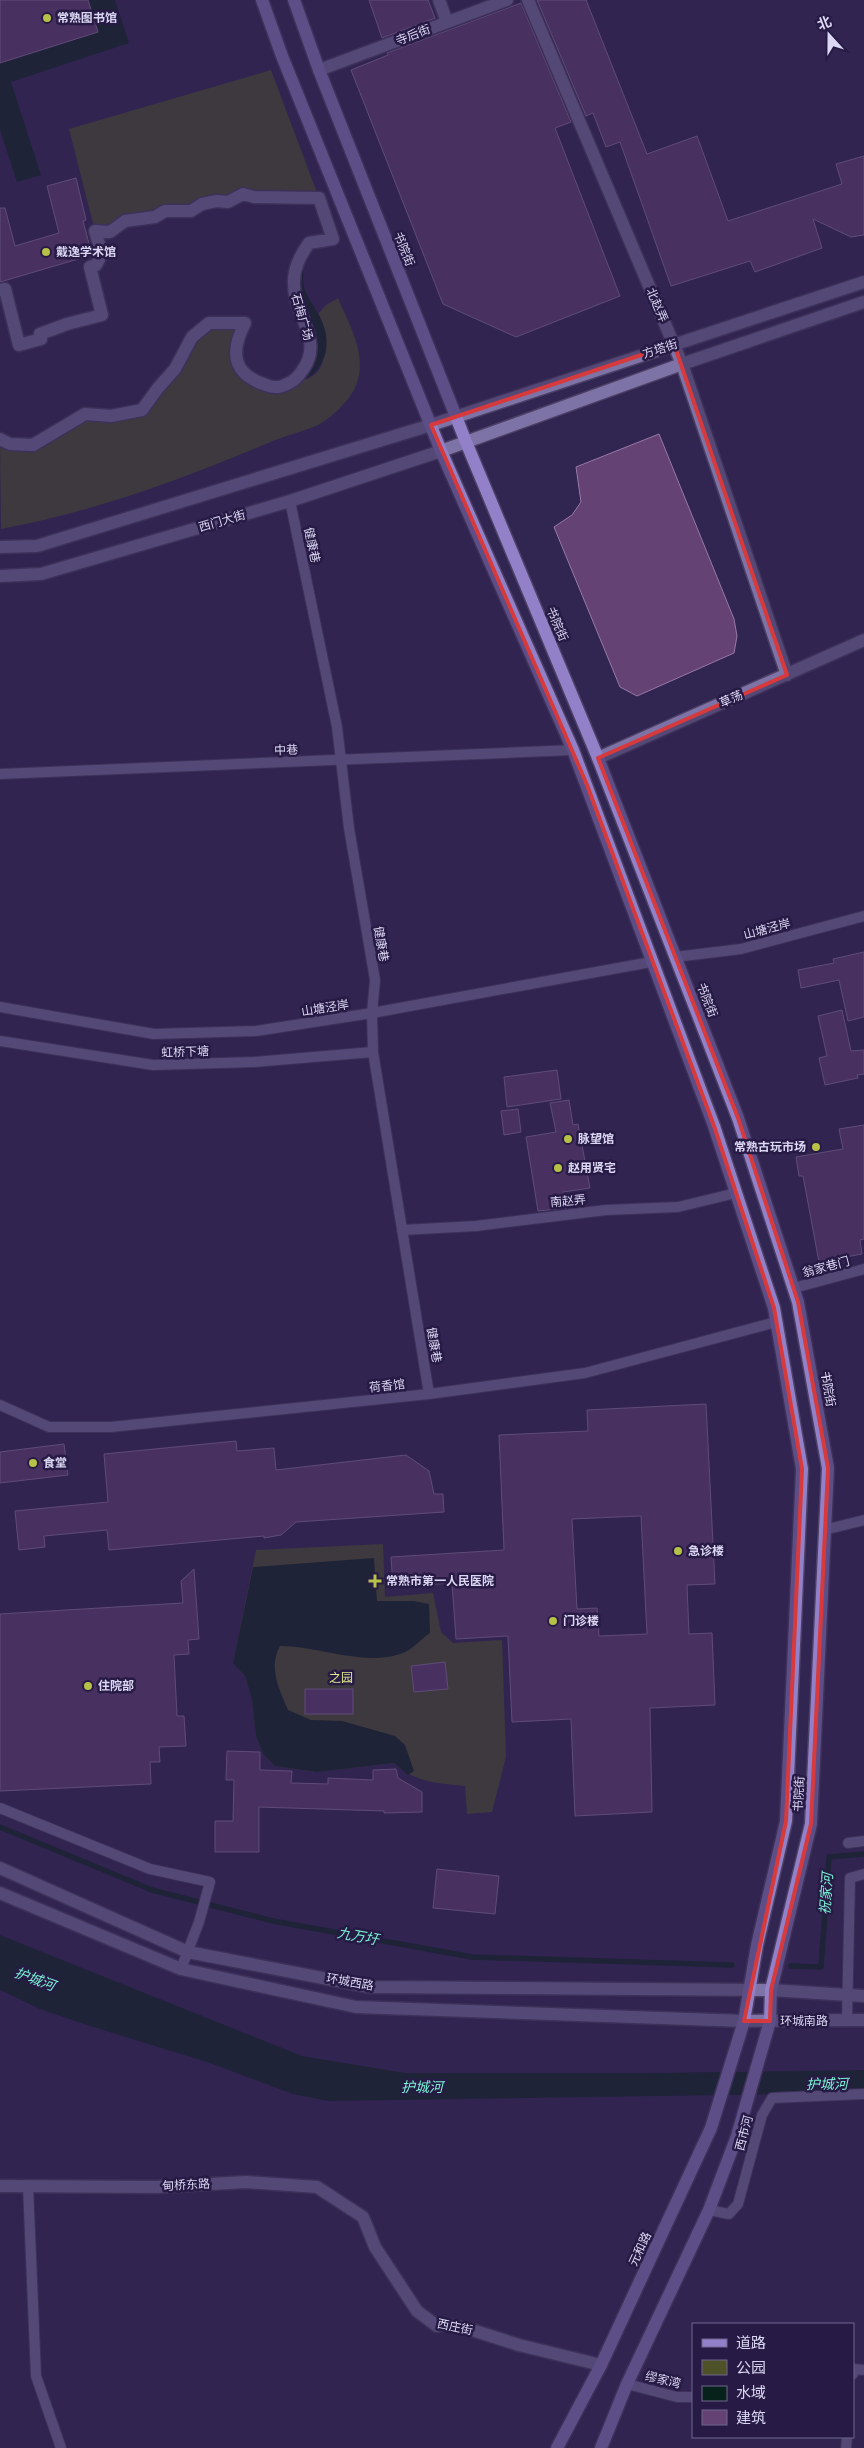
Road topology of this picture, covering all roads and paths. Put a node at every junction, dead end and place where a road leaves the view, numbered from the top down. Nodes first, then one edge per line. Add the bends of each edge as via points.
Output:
1 (262, 0) edge
2 (294, 0) edge
3 (439, 0) edge
4 (508, 0) edge
5 (528, 0) edge
6 (447, 22) junction
7 (319, 70) junction
8 (864, 282) edge
9 (0, 290) edge
10 (864, 302) edge
11 (674, 344) junction
12 (682, 364) junction
13 (455, 416) junction
14 (431, 425) junction
15 (0, 439) edge
16 (466, 442) junction
17 (441, 451) junction
18 (290, 501) junction
19 (0, 547) edge
20 (0, 576) edge
21 (864, 640) edge
22 (786, 675) junction
23 (573, 750) junction
24 (598, 758) junction
25 (341, 760) junction
26 (0, 774) edge
27 (864, 916) edge
28 (675, 957) junction
29 (652, 962) junction
30 (0, 1006) edge
31 (372, 1013) junction
32 (0, 1041) edge
33 (373, 1052) junction
34 (736, 1193) junction
35 (402, 1230) junction
36 (864, 1269) edge
37 (794, 1288) junction
38 (776, 1322) junction
39 (429, 1394) junction
40 (0, 1404) edge
41 (864, 1520) edge
42 (824, 1530) junction
43 (0, 1808) edge
44 (864, 1842) edge
45 (848, 1843) dead end
46 (0, 1868) edge
47 (864, 1874) edge
48 (0, 1892) edge
49 (188, 1952) junction
50 (182, 1969) junction
51 (771, 1990) junction
52 (750, 1991) junction
53 (846, 1996) junction
54 (864, 1996) edge
55 (744, 2020) junction
56 (847, 2020) junction
57 (864, 2020) edge
58 (770, 2021) junction
59 (733, 2055) joint
60 (864, 2094) edge
61 (0, 2186) edge
62 (28, 2186) junction
63 (709, 2210) junction
64 (363, 2217) joint
65 (601, 2364) junction
66 (627, 2384) junction
67 (692, 2397) edge
68 (61, 2448) edge
69 (557, 2448) edge
70 (600, 2448) edge

1 - 14 main road, 书院街
2 - 7 main road, 书院街
3 - 6 street
4 - 6 street, 寺后街
5 - 11 street, 北赵弄
6 - 7 street, 寺后街
7 - 13 main road, 书院街
8 - 11 street, 方塔街
9 - 15 street, 石梅广场 via 5,289 19,345 41,339 40,334 67,324 102,315 90,267 96,265 102,254 95,231 110,232 125,221 155,217 165,211 191,210 217,201 228,202 243,194 320,198 333,239 309,243 295,271 296,302 311,346 310,359 296,380 280,388 249,378 239,367 235,353 237,338 245,323 209,323 192,337 176,369 142,410 111,416 85,414 32,444 10,444
10 - 12 street, 方塔街
11 - 12 street, 北赵弄
11 - 13 street, 方塔街
12 - 16 street, 方塔街
12 - 22 street, 北赵弄
13 - 14 street, 方塔街
13 - 16 main road, 书院街
14 - 17 main road, 书院街
14 - 19 street via 37,546
16 - 17 street, 方塔街
16 - 24 main road, 书院街
17 - 18 street, 西门大街
17 - 23 main road, 书院街
18 - 20 street, 西门大街 via 41,574
18 - 25 lane, 健康巷
21 - 22 street, 草荡
22 - 24 street, 草荡
23 - 25 lane, 中巷
23 - 29 main road, 书院街
24 - 28 main road, 书院街
25 - 26 lane, 中巷
25 - 31 lane, 健康巷 via 375,980
27 - 28 lane, 山塘泾岸 via 741,949
28 - 37 main road, 书院街 via 738,1118
29 - 31 lane, 山塘泾岸
29 - 34 main road, 书院街
30 - 31 lane, 山塘泾岸 via 154,1034 256,1031
31 - 33 lane, 健康巷
32 - 33 lane, 虹桥下塘 via 153,1065 254,1062
33 - 35 lane, 健康巷
34 - 35 lane, 南赵弄 via 678,1207 606,1210 476,1226
34 - 38 main road, 书院街
35 - 39 lane, 健康巷
36 - 37 lane, 翁家巷门
37 - 42 main road, 书院街 via 828,1468
38 - 39 lane, 荷香馆 via 585,1373
38 - 52 main road, 书院街 via 802,1469 786,1820 757,1944
39 - 40 lane, 荷香馆 via 111,1428 48,1427
41 - 42 lane
42 - 51 main road, 书院街 via 811,1824
43 - 49 lane via 150,1869 210,1882
44 - 45 lane
46 - 49 street, 环城西路
47 - 53 lane via 850,1878
48 - 50 street, 环城西路
49 - 50 lane
49 - 52 street, 环城西路 via 369,1987
50 - 55 street, 环城西路 via 356,2007
51 - 52 street
51 - 53 street
51 - 58 main road, 书院街
52 - 55 main road, 书院街
53 - 54 street
53 - 56 lane
55 - 58 street, 环城南路
55 - 59 main road, 书院街
56 - 57 street, 环城南路
56 - 58 street, 环城南路
58 - 63 main road, 书院街 via 738,2136
59 - 65 main road, 元和路 via 711,2128
60 - 63 lane, 西市河 via 772,2098 762,2115 738,2204 729,2214
61 - 62 street, 甸桥东路
62 - 64 street, 甸桥东路 via 157,2187 246,2182 317,2187
62 - 68 lane via 36,2376
63 - 66 main road
64 - 65 street, 西庄街 via 375,2247 417,2311 437,2326 469,2329 519,2346
65 - 69 main road, 元和路
66 - 67 lane, 缪家湾 via 677,2397
66 - 70 main road

